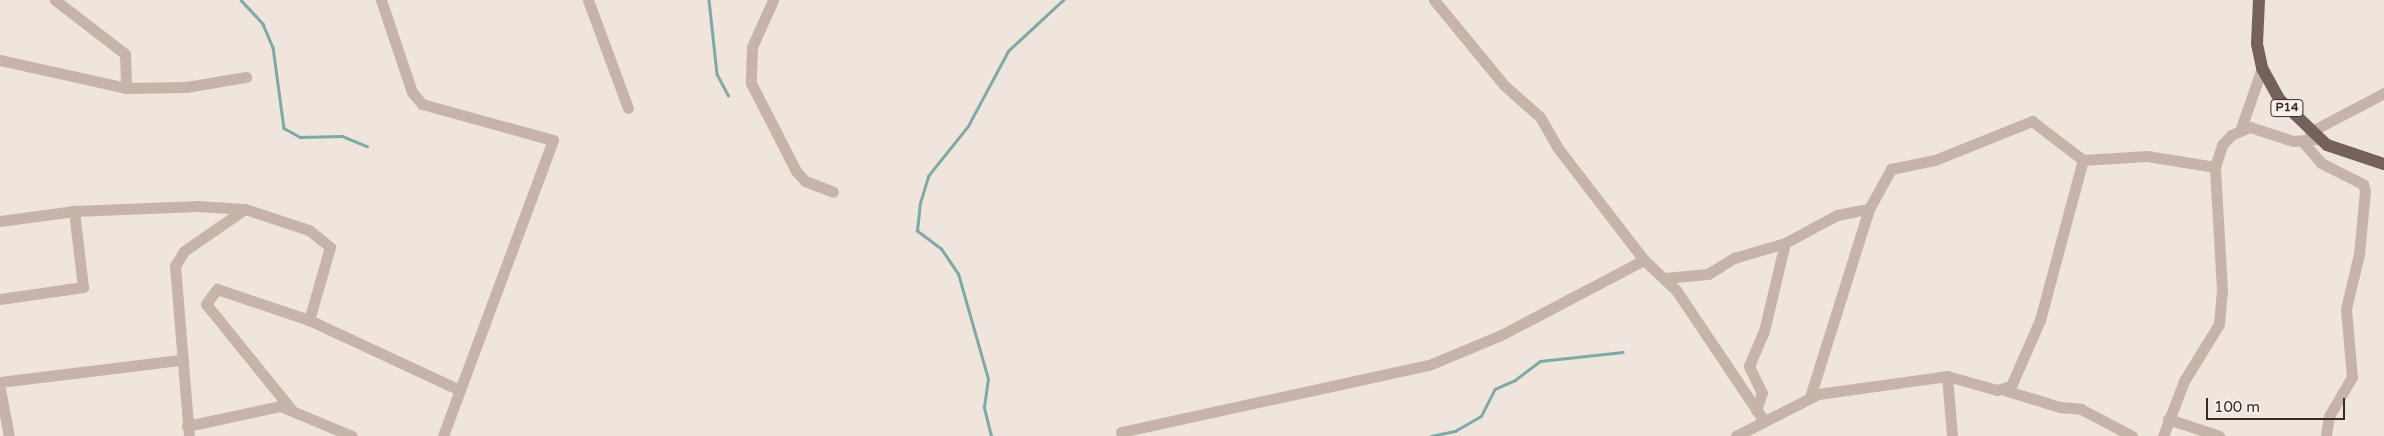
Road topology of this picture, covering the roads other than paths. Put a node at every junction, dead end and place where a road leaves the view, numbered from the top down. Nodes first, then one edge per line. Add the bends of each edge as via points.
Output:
1 (55, 0) edge
2 (381, 0) edge
3 (588, 0) edge
4 (773, 0) edge
5 (1434, 0) edge
6 (2259, 0) edge
7 (0, 60) edge
8 (2262, 68) junction
9 (246, 77) dead end
10 (126, 88) junction
11 (2384, 93) edge
12 (628, 108) dead end
13 (2241, 128) junction
14 (2310, 138) junction
15 (2083, 160) junction
16 (2384, 164) edge
17 (2214, 167) junction
18 (832, 192) dead end
19 (1869, 208) junction
20 (245, 209) junction
21 (74, 211) junction
22 (0, 221) edge
23 (1785, 243) junction
24 (1644, 260) junction
25 (1665, 278) junction
26 (0, 299) edge
27 (308, 320) junction
28 (180, 360) junction
29 (1947, 376) junction
30 (0, 382) edge
31 (0, 389) edge
32 (460, 390) junction
33 (2004, 390) junction
34 (1810, 396) junction
35 (291, 409) junction
36 (1756, 410) junction
37 (2168, 419) junction
38 (1764, 421) junction
39 (188, 431) edge
40 (1755, 431) edge
41 (1121, 432) dead end
42 (9, 436) edge
43 (352, 436) edge
44 (443, 436) edge
45 (1736, 436) edge
46 (1952, 436) edge
47 (2132, 436) edge
48 (2163, 436) edge
49 (2219, 436) edge
50 (2326, 436) edge

1 - 10 street via 125,54
2 - 32 street via 412,92 422,104 553,140
3 - 12 street
4 - 18 street via 752,47 751,83 796,171 805,181
5 - 24 street via 1506,86 1540,117 1557,147
6 - 8 main road, P14 via 2257,44
7 - 10 street
8 - 13 street
8 - 14 main road, P14 via 2280,100
9 - 10 street via 186,88
11 - 14 street
13 - 14 street via 2261,128
13 - 17 street via 2222,145
14 - 16 main road, P14 via 2339,151
14 - 50 street via 2321,163 2363,184 2365,191 2359,254 2346,309 2352,377 2329,416
15 - 17 street via 2147,156
15 - 19 street via 2036,122 2028,122 1935,160 1891,169
15 - 33 street via 2040,320 2016,381
17 - 37 street via 2222,290 2219,324 2184,381
19 - 23 street via 1836,214
19 - 34 street
20 - 21 street via 198,206
20 - 27 street via 309,230 330,247
20 - 28 street via 179,257 175,266
21 - 22 street
21 - 26 street via 83,286
23 - 25 street via 1734,258 1703,276
23 - 36 street via 1764,331 1749,366 1762,393
24 - 25 street
24 - 41 street via 1501,335 1429,365
25 - 36 street
27 - 32 street
27 - 35 street via 217,289 206,304
28 - 30 street
28 - 39 street
29 - 33 street
29 - 34 street
29 - 46 street
31 - 42 street
32 - 44 street
33 - 47 street via 2060,408 2081,409
34 - 38 street
35 - 39 street via 273,408
35 - 43 street
36 - 38 street
37 - 48 street
37 - 49 street
38 - 40 street
40 - 45 street

